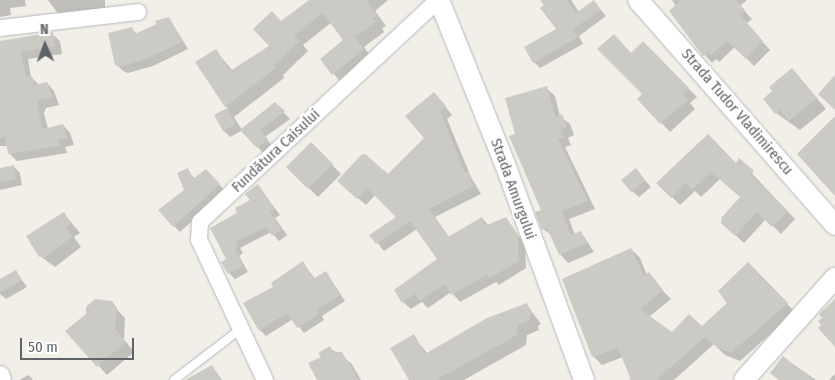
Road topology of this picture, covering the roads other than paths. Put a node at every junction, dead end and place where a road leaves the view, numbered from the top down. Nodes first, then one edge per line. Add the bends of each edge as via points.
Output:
1 (439, 0) edge
2 (638, 0) edge
3 (138, 12) dead end
4 (0, 28) edge
5 (835, 225) edge
6 (835, 278) edge
7 (242, 328) junction
8 (0, 376) edge
9 (1, 380) edge
10 (174, 380) edge
11 (265, 380) edge
12 (584, 380) edge
13 (744, 380) edge

1 - 7 street, Fundătura Caisului via 200,222 199,240
1 - 12 street, Strada Amurgului via 501,155
2 - 5 street, Strada Tudor Vladimirescu
3 - 4 street
6 - 13 street
7 - 10 lane
7 - 11 street, Fundătura Caisului
8 - 9 street

